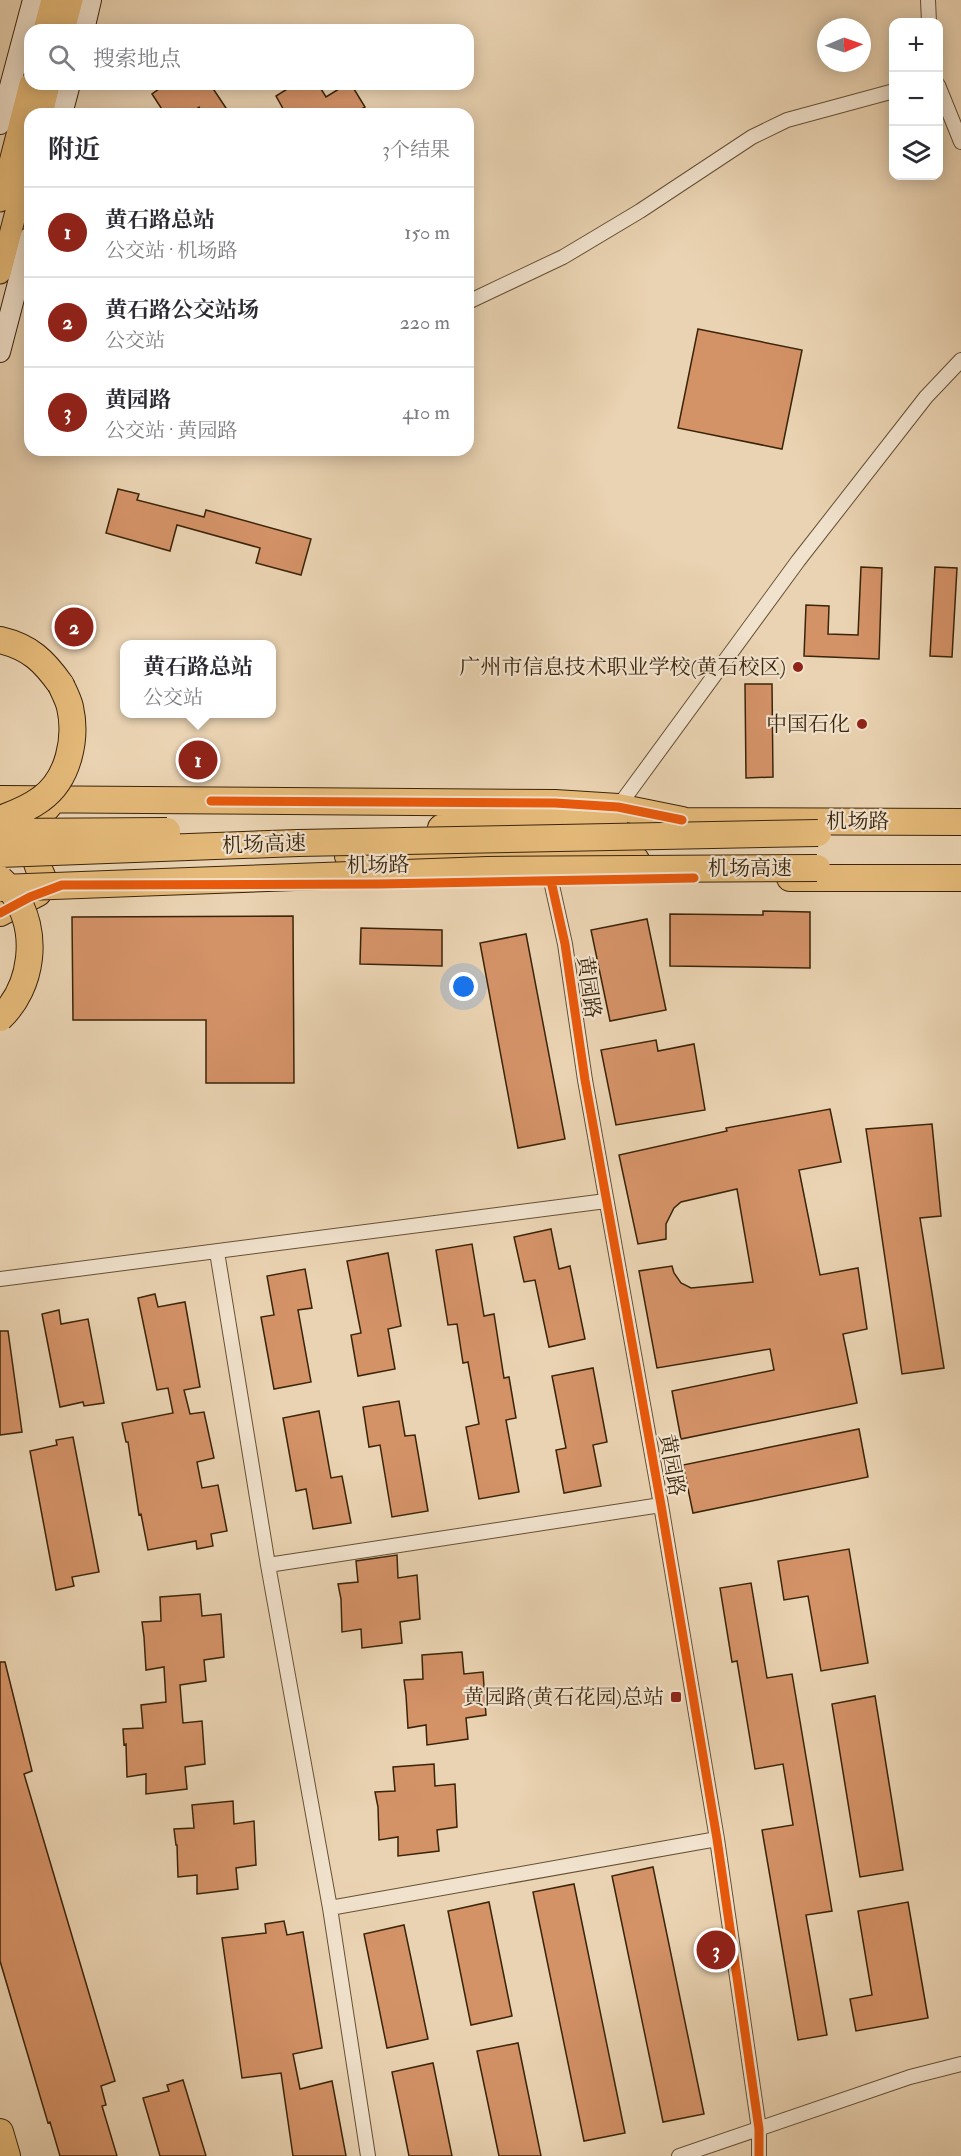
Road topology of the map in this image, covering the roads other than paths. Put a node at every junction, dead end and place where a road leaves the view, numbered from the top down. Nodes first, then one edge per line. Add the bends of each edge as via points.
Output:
1 (33, 0) edge
2 (52, 0) edge
3 (72, 0) edge
4 (91, 0) edge
5 (928, 0) edge
6 (929, 18) edge
7 (27, 24) edge
8 (46, 24) edge
9 (66, 24) edge
10 (85, 24) edge
11 (24, 34) edge
12 (28, 90) edge
13 (48, 90) edge
14 (68, 90) edge
15 (889, 92) edge
16 (943, 96) edge
17 (43, 108) edge
18 (64, 108) edge
19 (0, 124) edge
20 (961, 142) edge
21 (24, 181) edge
22 (0, 201) edge
23 (24, 260) edge
24 (0, 273) edge
25 (474, 299) edge
26 (0, 352) edge
27 (961, 360) edge
28 (0, 640) edge
29 (0, 798) edge
30 (55, 799) junction
31 (618, 807) junction
32 (0, 819) edge
33 (682, 820) junction
34 (961, 822) edge
35 (0, 832) edge
36 (961, 835) edge
37 (0, 854) edge
38 (0, 859) edge
39 (961, 868) edge
40 (694, 878) junction
41 (961, 878) edge
42 (0, 879) edge
43 (552, 881) junction
44 (54, 885) junction
45 (0, 887) edge
46 (0, 913) edge
47 (0, 1018) edge
48 (606, 1200) junction
49 (217, 1252) junction
50 (0, 1279) edge
51 (661, 1505) junction
52 (268, 1565) junction
53 (717, 1839) junction
54 (330, 1908) junction
55 (961, 2064) edge
56 (759, 2129) junction
57 (0, 2132) edge
58 (7, 2156) edge
59 (368, 2156) edge
60 (679, 2156) edge
61 (759, 2156) edge

1 - 7 main road
2 - 8 main road
3 - 9 main road
4 - 10 main road
5 - 6 street
11 - 19 main road
12 - 22 main road
13 - 17 main road
14 - 18 main road
15 - 25 street via 787,120 752,137 563,257
16 - 20 street
21 - 24 main road
23 - 26 main road
27 - 31 street via 926,397 798,561
28 - 32 highway, bridge via 25,649 48,666 69,705 72,736 67,763 54,787 43,798
29 - 30 highway, 机场路
30 - 31 highway, 机场路 via 442,801
30 - 44 highway via 41,814 33,835 35,860
31 - 33 highway, 机场路
33 - 34 highway, 机场路
33 - 35 highway, 机场路, bridge via 347,831
36 - 37 highway, 机场高速, bridge via 481,838
38 - 40 highway, 机场路 via 601,856 638,861
39 - 45 highway, 机场高速, bridge via 486,870
40 - 41 highway, 机场路
40 - 43 highway, 机场路
42 - 47 highway, bridge via 14,893 29,939 24,982
43 - 44 highway, 机场路
43 - 48 street, 黄园路
44 - 45 main road
44 - 46 highway
48 - 49 street
48 - 51 street, 黄园路
49 - 50 street
49 - 52 street
51 - 52 street
51 - 53 street, 黄园路
52 - 54 street
53 - 54 street
53 - 56 street, 黄园路
54 - 59 street
55 - 56 street via 910,2077
56 - 60 street
56 - 61 street, 黄园路
57 - 58 highway

